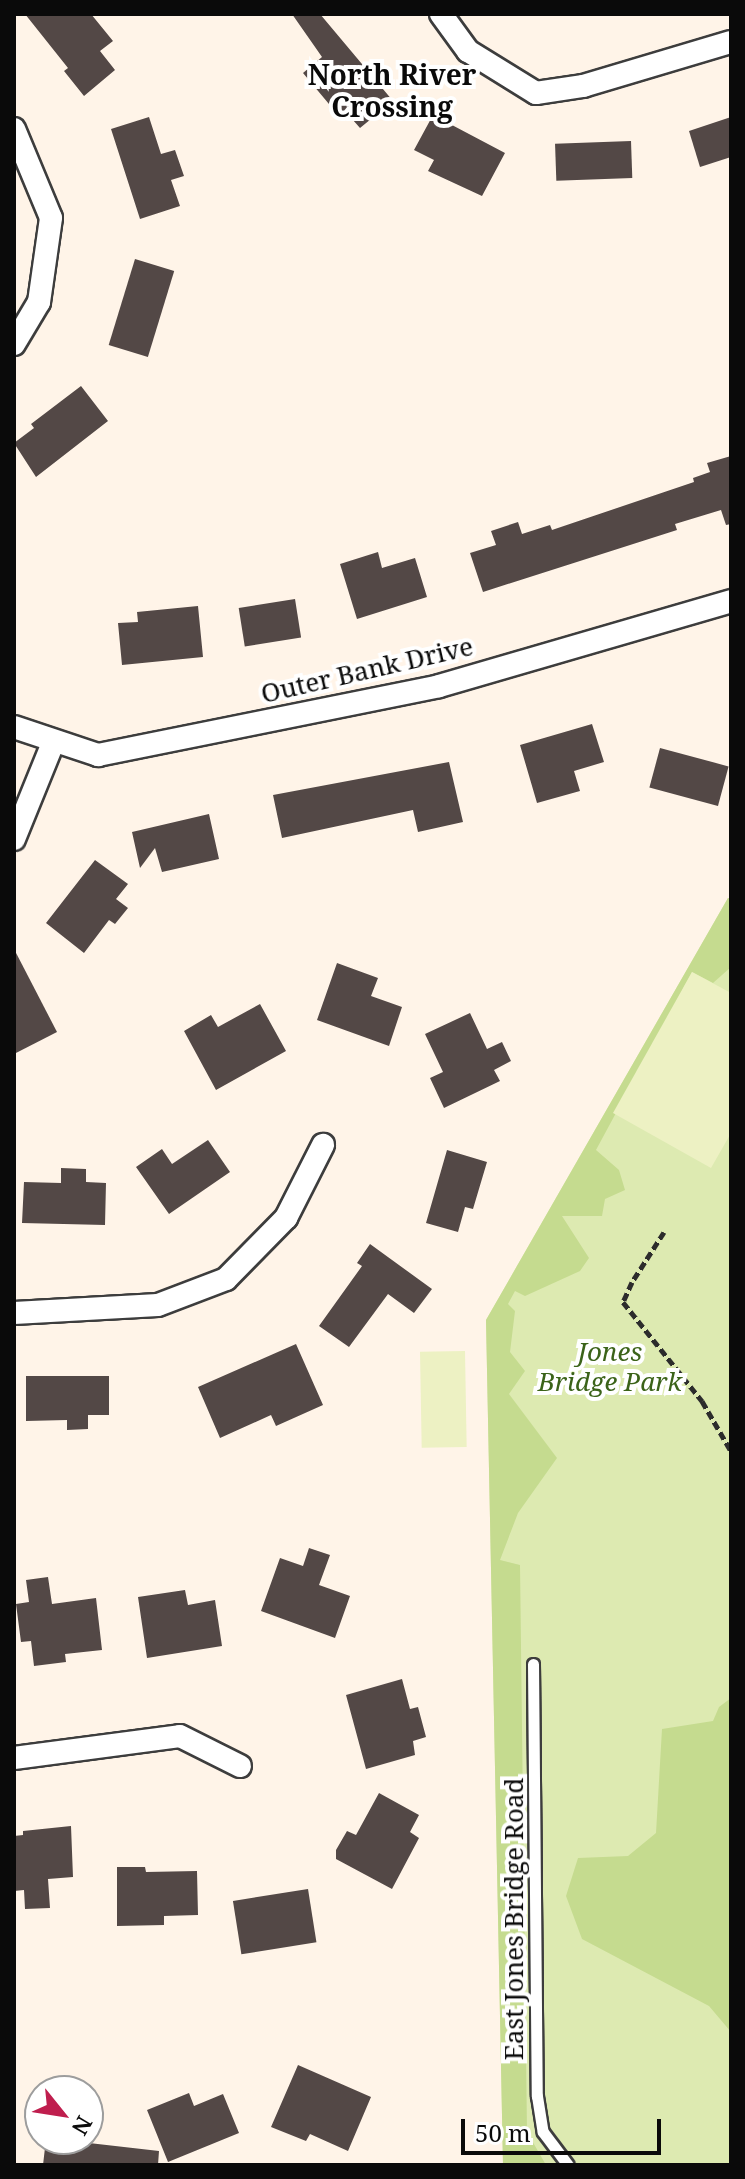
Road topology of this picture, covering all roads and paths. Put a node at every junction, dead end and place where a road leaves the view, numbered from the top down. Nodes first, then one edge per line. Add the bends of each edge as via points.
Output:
1 (441, 14) edge
2 (731, 42) edge
3 (14, 129) edge
4 (14, 344) edge
5 (729, 609) edge
6 (14, 727) edge
7 (53, 743) junction
8 (14, 839) edge
9 (323, 1145) dead end
10 (664, 1232) dead end
11 (14, 1313) edge
12 (731, 1451) edge
13 (533, 1664) dead end
14 (14, 1758) edge
15 (240, 1766) dead end
16 (568, 2165) edge

1 - 2 street via 468,51 536,93 583,86
3 - 4 street via 51,218 39,302
5 - 7 street, Outer Bank Drive via 439,686 98,755
6 - 7 street, Outer Bank Drive
7 - 8 street
9 - 11 street via 286,1218 226,1279 158,1305
10 - 12 path via 623,1302 702,1401
13 - 16 lane, East Jones Bridge Road via 537,2096 543,2132
14 - 15 street via 180,1736

